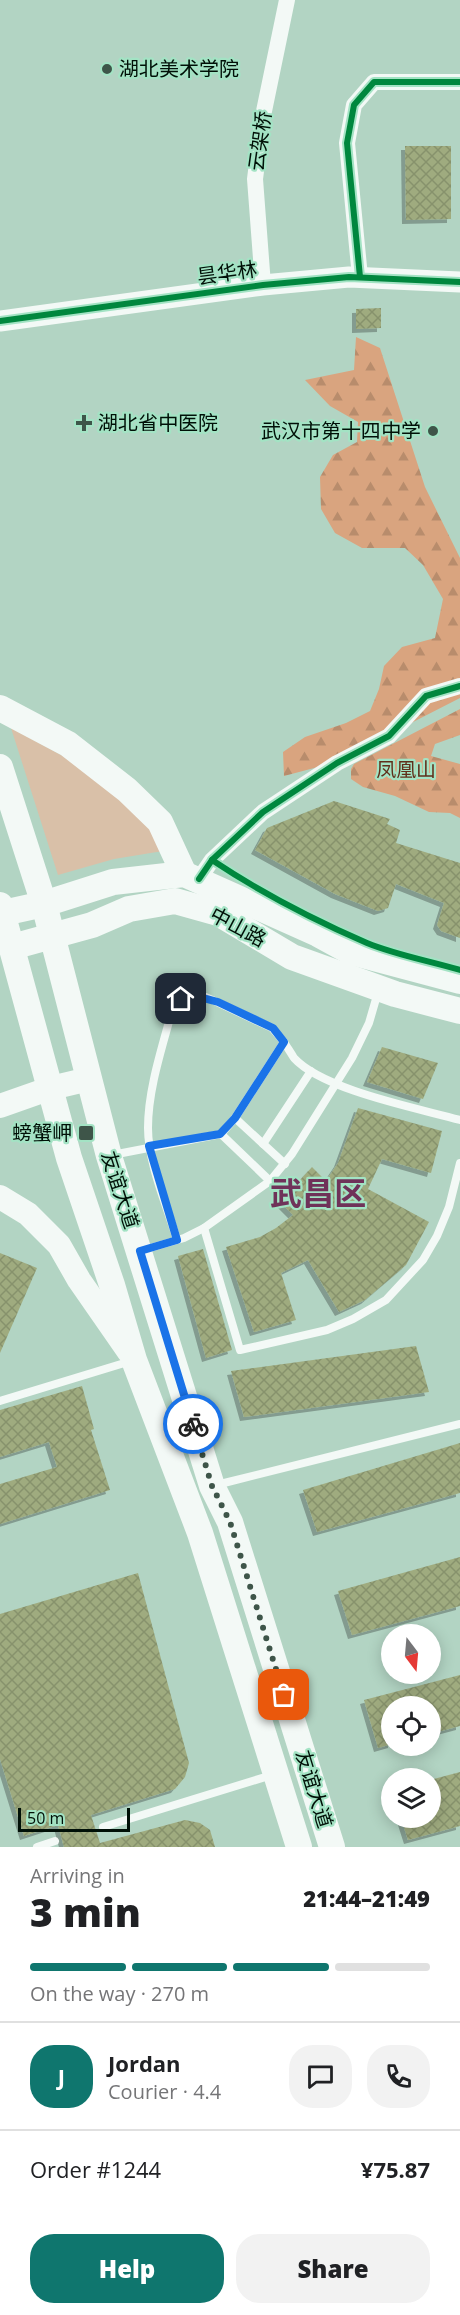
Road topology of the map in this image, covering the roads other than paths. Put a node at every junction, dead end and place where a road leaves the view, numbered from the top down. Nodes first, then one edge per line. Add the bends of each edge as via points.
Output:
1 (287, 0) edge
2 (460, 82) edge
3 (360, 277) junction
4 (460, 282) edge
5 (263, 285) junction
6 (0, 321) edge
7 (460, 686) edge
8 (0, 708) edge
9 (0, 767) edge
10 (191, 876) junction
11 (44, 904) junction
12 (1, 910) edge
13 (52, 937) junction
14 (12, 947) junction
15 (460, 981) edge
16 (380, 988) junction
17 (460, 1011) edge
18 (284, 1042) junction
19 (311, 1071) junction
20 (89, 1079) junction
21 (336, 1085) junction
22 (51, 1088) junction
23 (0, 1106) edge
24 (235, 1118) junction
25 (460, 1120) edge
26 (220, 1134) junction
27 (263, 1144) junction
28 (149, 1146) junction
29 (109, 1156) junction
30 (460, 1163) edge
31 (285, 1164) junction
32 (270, 1181) junction
33 (0, 1197) edge
34 (204, 1228) junction
35 (177, 1240) junction
36 (140, 1251) junction
37 (134, 1360) junction
38 (0, 1401) edge
39 (460, 1424) edge
40 (212, 1486) junction
41 (276, 1773) junction
42 (103, 1827) dead end
43 (55, 1841) dead end
44 (37, 1847) edge
45 (299, 1847) edge
46 (332, 1847) edge

1 - 5 street, 云架桥 via 263,116 255,179
2 - 3 street via 374,82 354,105 347,143
3 - 4 street, 昙华林
3 - 5 street, 昙华林
5 - 6 street, 昙华林
7 - 10 street via 426,696 389,736 263,812
8 - 10 main road via 68,744 127,790 160,822
9 - 11 main road, 友谊大道
10 - 11 main road via 113,882
10 - 15 main road, 中山路 via 351,952
11 - 12 main road
11 - 13 main road, 友谊大道
12 - 14 main road, 友谊大道
13 - 14 main road, 中山路
13 - 16 main road, 中山路 via 129,909 175,902 218,913 292,957
13 - 20 main road, 友谊大道
14 - 22 main road, 友谊大道
16 - 17 main road, 中山路
16 - 21 lane via 360,1044
18 - 19 lane
18 - 24 lane
18 - 28 lane via 273,1028 218,1002 192,995 181,999 173,1007 152,1093
19 - 21 lane
19 - 27 lane
20 - 22 main road
20 - 29 main road, 友谊大道
21 - 25 lane
21 - 31 lane
22 - 23 main road
22 - 37 main road, 友谊大道 via 69,1158
24 - 26 lane
24 - 27 lane
26 - 28 lane
26 - 32 lane
27 - 31 lane
28 - 29 lane
28 - 35 lane
29 - 36 main road, 友谊大道
30 - 34 lane via 437,1236 423,1260 386,1300 353,1319 299,1337 240,1350
31 - 32 lane
32 - 34 lane
33 - 37 main road via 28,1214 59,1245
34 - 35 lane
35 - 36 lane
36 - 40 main road, 友谊大道
37 - 38 lane
37 - 41 main road, 友谊大道 via 200,1533
39 - 40 lane
40 - 46 main road, 友谊大道 via 230,1522
41 - 42 lane
41 - 45 main road, 友谊大道
43 - 44 lane

